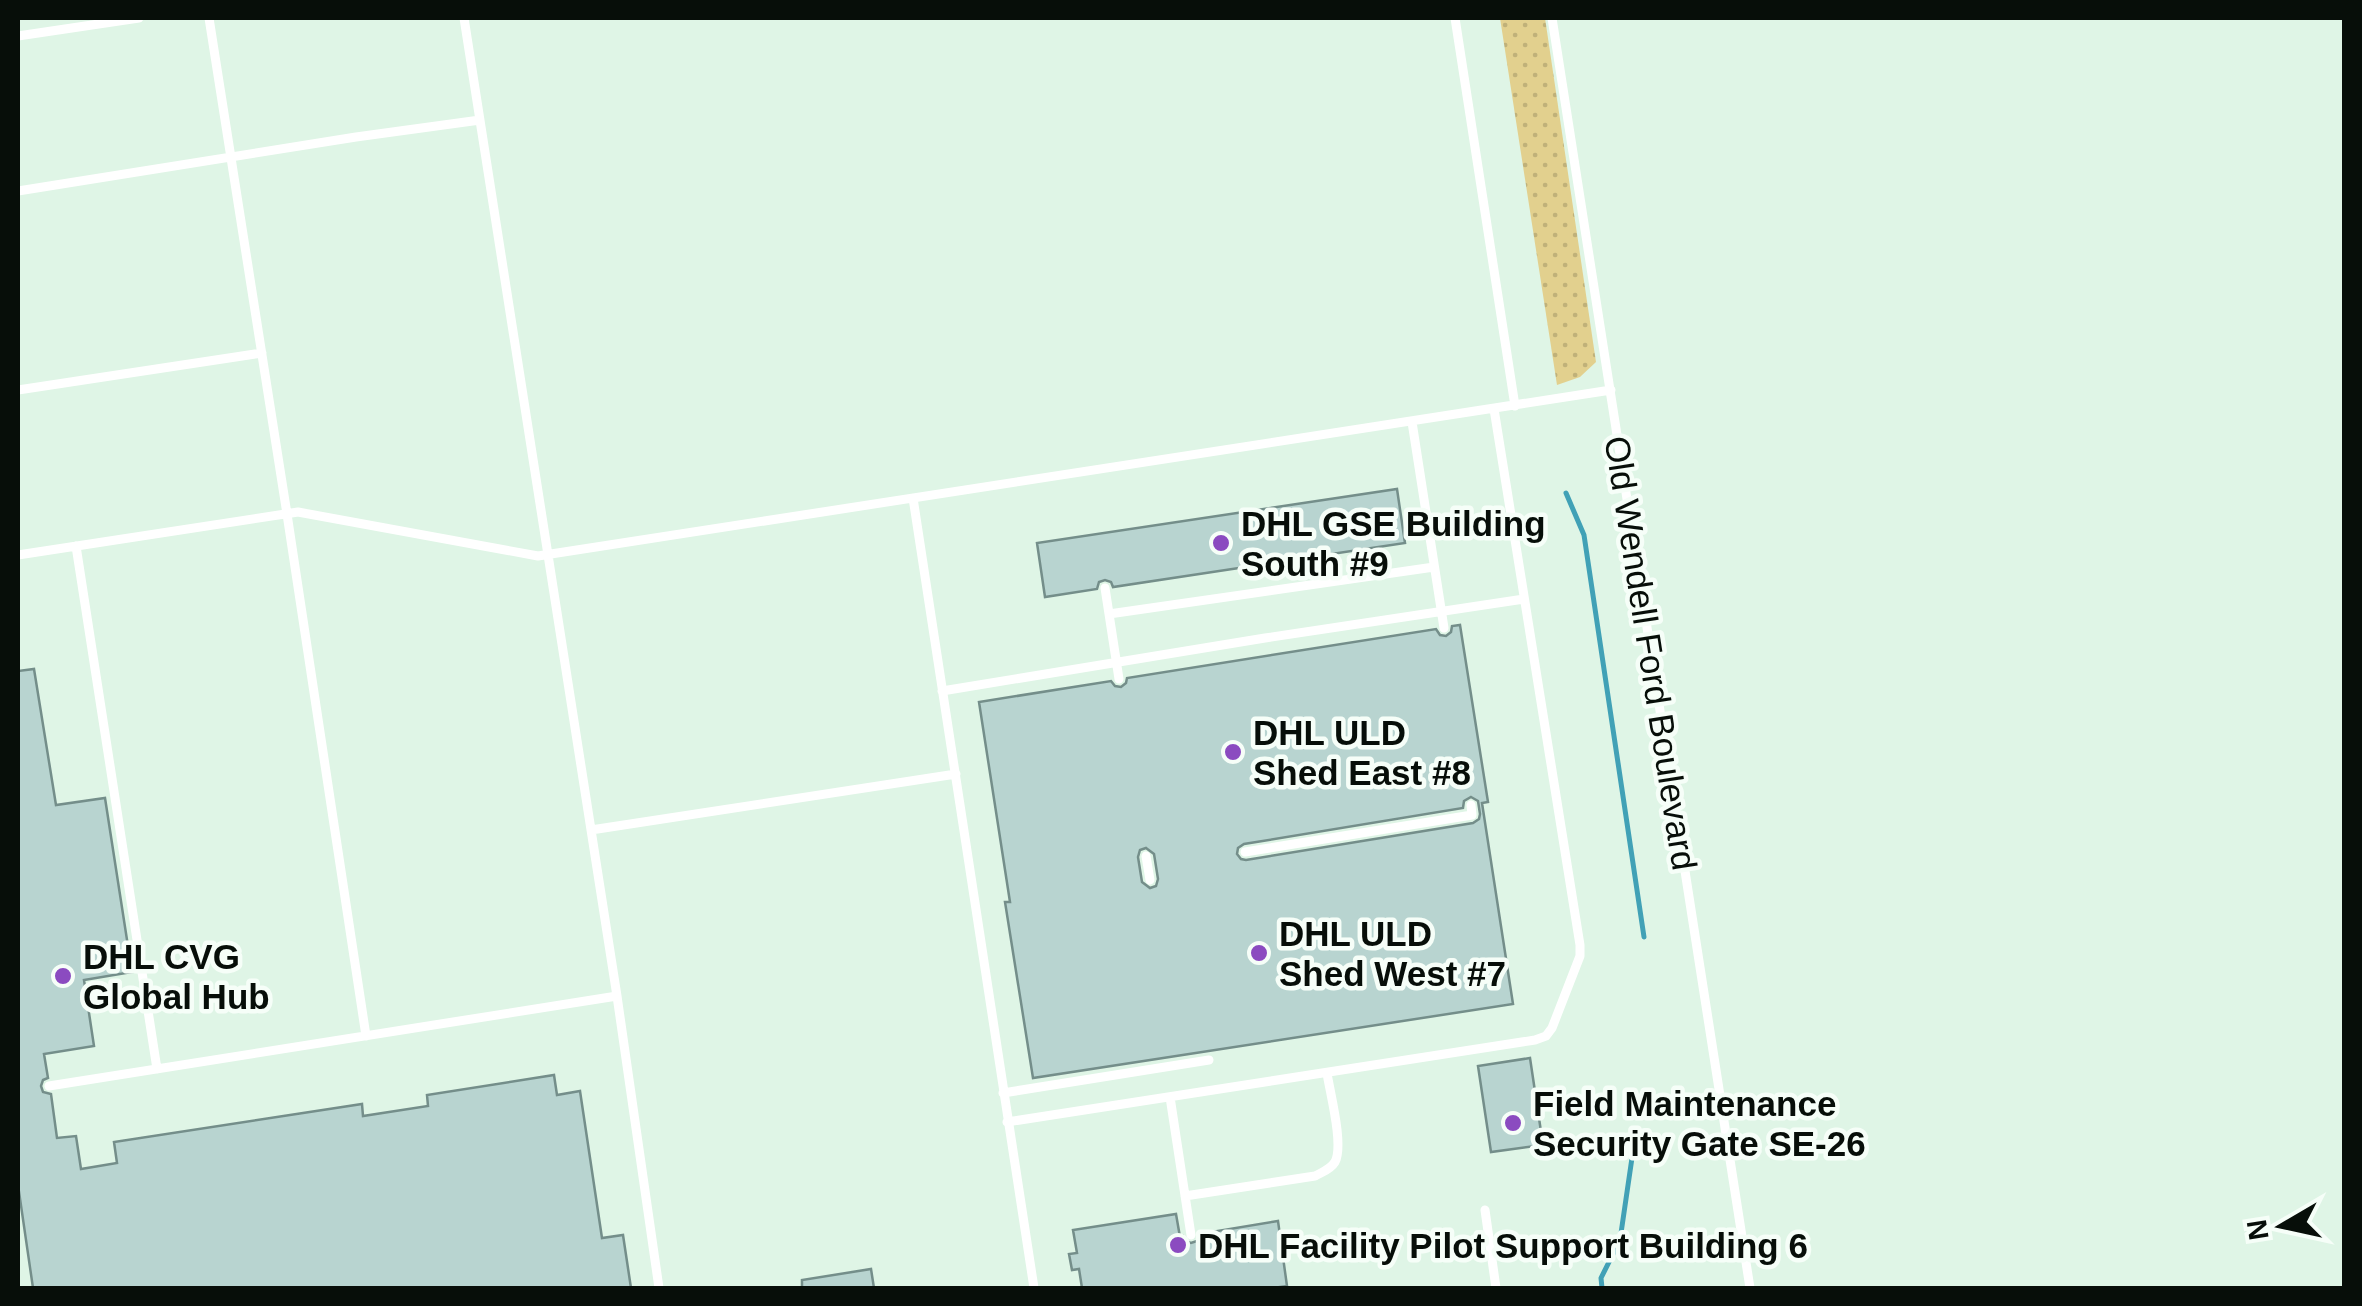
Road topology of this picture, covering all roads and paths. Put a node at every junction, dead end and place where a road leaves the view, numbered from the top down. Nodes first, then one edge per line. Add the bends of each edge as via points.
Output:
1 (139, 18) edge
2 (209, 18) edge
3 (464, 18) edge
4 (1455, 18) edge
5 (1552, 18) edge
6 (18, 36) edge
7 (480, 120) junction
8 (232, 158) junction
9 (18, 191) edge
10 (262, 353) junction
11 (18, 390) edge
12 (1612, 390) junction
13 (1515, 406) junction
14 (1494, 409) junction
15 (1412, 422) junction
16 (913, 498) junction
17 (287, 514) junction
18 (76, 546) junction
19 (548, 554) junction
20 (18, 556) edge
21 (1434, 567) junction
22 (1106, 588) dead end
23 (1524, 599) junction
24 (1441, 612) junction
25 (1109, 614) junction
26 (1444, 628) dead end
27 (1116, 663) junction
28 (1119, 679) dead end
29 (942, 691) junction
30 (956, 774) junction
31 (1471, 805) dead end
32 (591, 830) junction
33 (1245, 852) dead end
34 (1146, 856) dead end
35 (1150, 880) dead end
36 (617, 996) junction
37 (366, 1036) junction
38 (1209, 1060) dead end
39 (157, 1069) junction
40 (1327, 1072) junction
41 (49, 1086) dead end
42 (1003, 1093) junction
43 (1170, 1097) junction
44 (1007, 1122) junction
45 (1185, 1196) junction
46 (1485, 1210) dead end
47 (1190, 1235) dead end
48 (659, 1288) edge
49 (1034, 1288) edge
50 (1496, 1288) edge
51 (1750, 1288) edge

1 - 6 lane
2 - 8 lane
3 - 7 lane
4 - 13 lane
5 - 12 lane, Old Wendell Ford Boulevard
7 - 8 lane
7 - 19 lane
8 - 9 lane
8 - 10 lane
10 - 11 lane
10 - 17 lane
12 - 13 lane
12 - 51 lane, Old Wendell Ford Boulevard
13 - 14 lane
14 - 15 lane
14 - 23 lane
15 - 16 lane
15 - 21 lane
16 - 19 lane
16 - 29 lane
17 - 18 lane
17 - 19 lane
17 - 37 lane
18 - 20 lane
18 - 39 lane
19 - 32 lane
21 - 24 lane
21 - 25 lane
22 - 25 lane
23 - 24 lane
23 - 40 lane via 1580,945 1552,1028 1536,1040
24 - 26 lane
24 - 27 lane
25 - 27 lane
27 - 28 lane
27 - 29 lane
29 - 30 lane
30 - 32 lane
30 - 42 lane
31 - 33 lane via 1472,814
32 - 36 lane
34 - 35 lane
36 - 37 lane
36 - 48 lane
37 - 39 lane
38 - 42 lane
39 - 41 lane
40 - 43 lane
40 - 45 lane via 1338,1146 1327,1170
42 - 44 lane
43 - 44 lane
43 - 45 lane
44 - 49 lane
45 - 47 lane
46 - 50 lane

